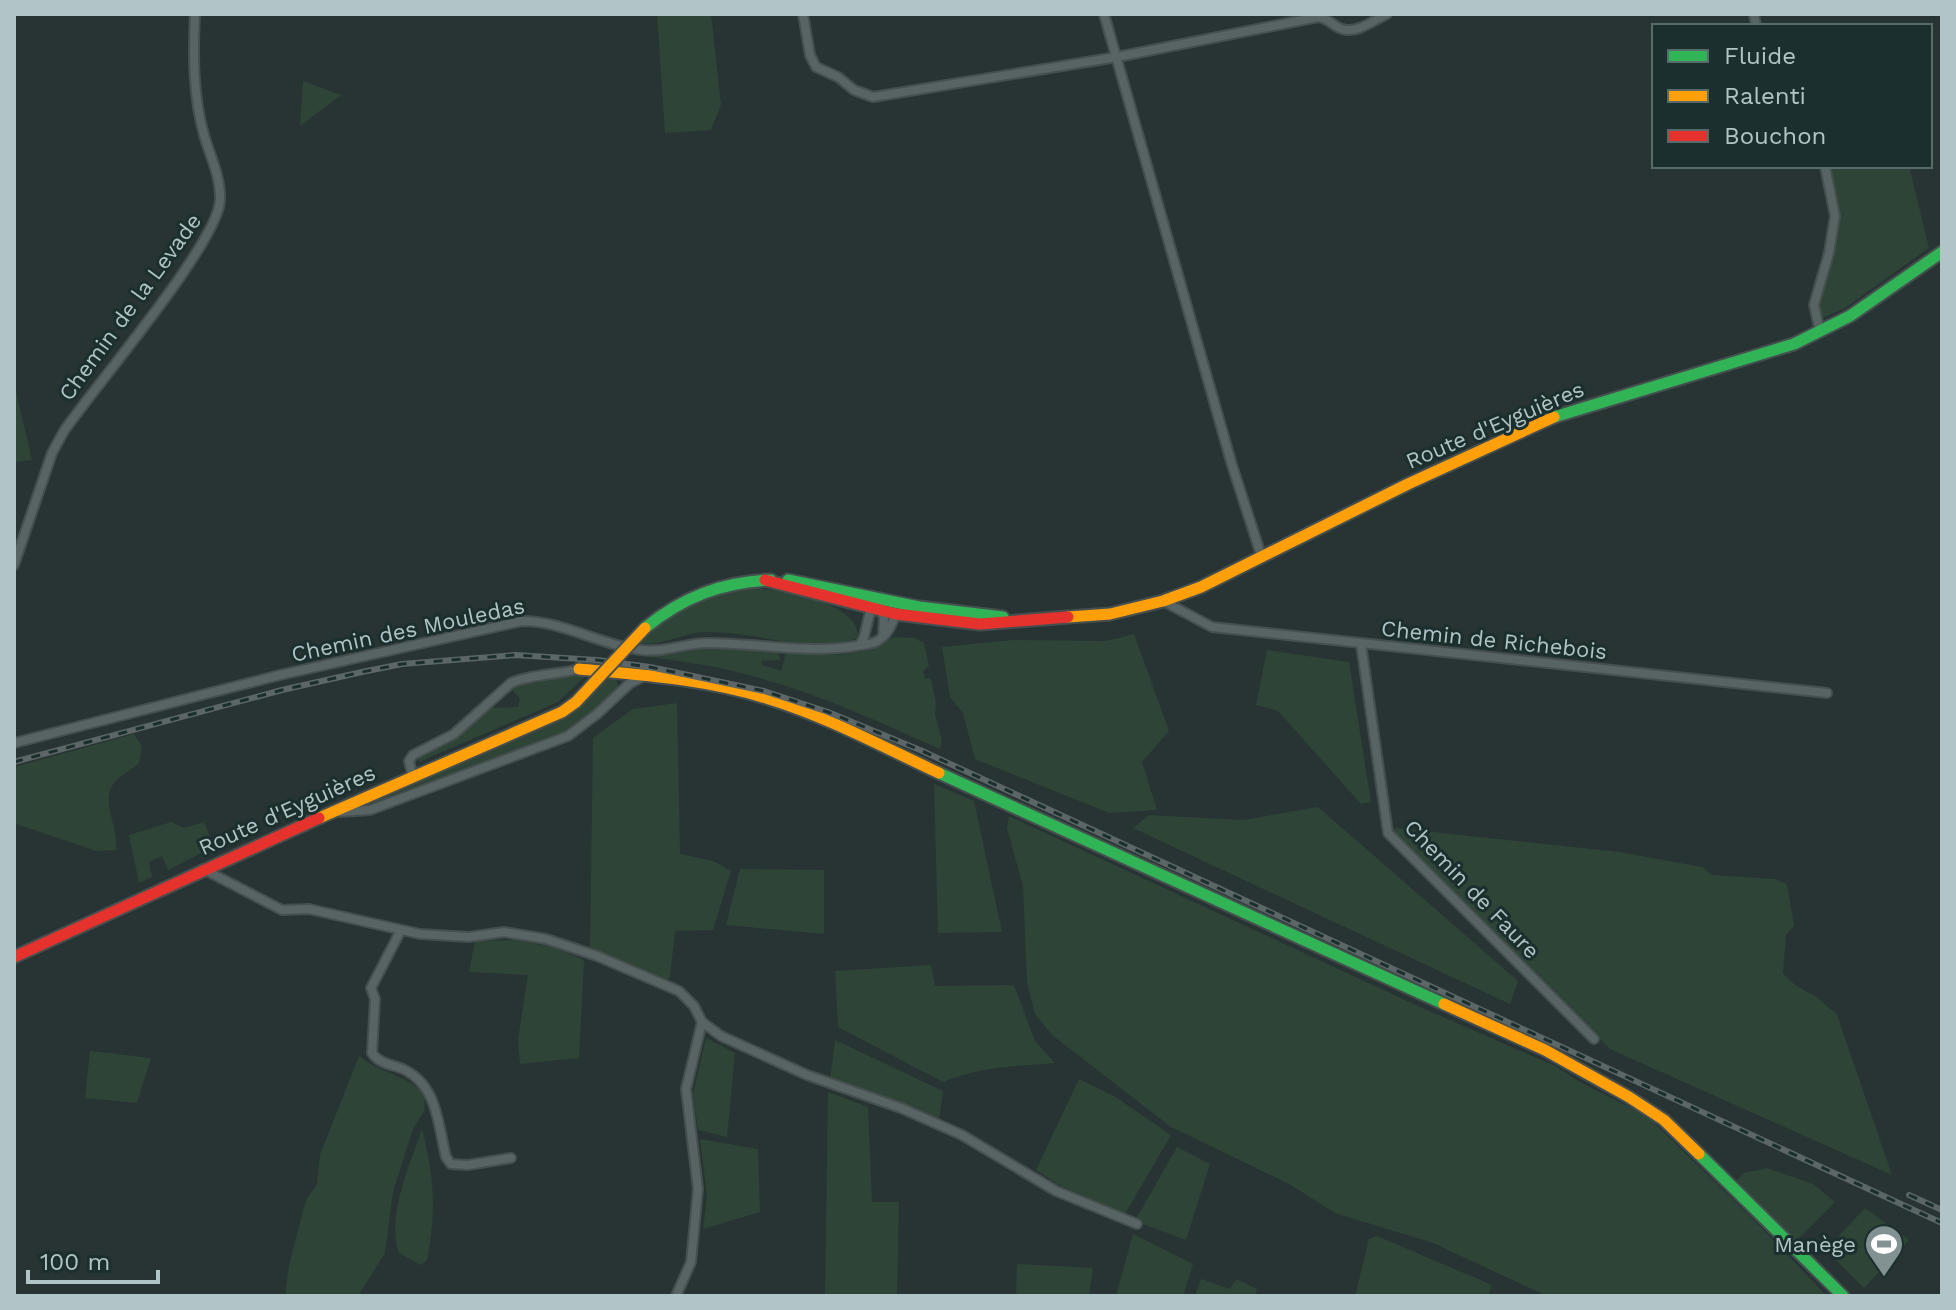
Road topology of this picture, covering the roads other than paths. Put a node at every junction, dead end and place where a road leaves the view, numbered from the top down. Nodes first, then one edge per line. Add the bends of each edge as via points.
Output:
1 (195, 14) edge
2 (803, 14) edge
3 (1104, 14) edge
4 (1387, 14) edge
5 (1117, 57) junction
6 (1826, 168) edge
7 (1942, 252) edge
8 (1820, 332) junction
9 (1262, 558) junction
10 (14, 565) edge
11 (1163, 601) junction
12 (876, 605) junction
13 (896, 614) junction
14 (1057, 620) junction
15 (883, 637) junction
16 (1361, 644) junction
17 (860, 645) junction
18 (579, 669) joint
19 (648, 674) junction
20 (1827, 693) dead end
21 (14, 743) edge
22 (413, 777) junction
23 (330, 813) junction
24 (203, 869) junction
25 (401, 930) junction
26 (14, 957) edge
27 (702, 1022) junction
28 (1594, 1039) dead end
29 (511, 1158) dead end
30 (1137, 1224) dead end
31 (676, 1296) edge
32 (1843, 1296) edge

1 - 10 street, Chemin de la Levade via 194,90 220,185 217,218 64,431
2 - 5 street via 816,67 873,97
3 - 5 street
4 - 5 street via 1357,29 1342,29 1318,17
5 - 9 street
6 - 8 street via 1835,216 1814,305
7 - 8 main road, Route d'Eyguières
8 - 9 main road, Route d'Eyguières via 1759,356 1554,417
9 - 11 main road, Route d'Eyguières
11 - 14 main road, Route d'Eyguières
11 - 16 street, Chemin de Richebois via 1212,627
12 - 13 main road, Route d'Eyguières
12 - 14 main road, Route d'Eyguières
12 - 15 street
12 - 17 street
12 - 22 main road, Route d'Eyguières, bridge via 791,580 739,580 687,597 645,628 562,712
13 - 14 main road, Route d'Eyguières via 980,624
13 - 15 street
15 - 17 street, Chemin des Mouledas
16 - 20 street, Chemin de Richebois
16 - 28 street, Chemin de Faure via 1388,833
17 - 21 street, Chemin des Mouledas via 833,650 701,643 641,650 557,624 522,621 280,675
18 - 19 main road via 604,666
18 - 22 street via 511,683 454,734 413,755
19 - 23 street via 568,736 370,810
19 - 32 main road via 764,697 801,710 1553,1054 1664,1120
22 - 23 main road, Route d'Eyguières
23 - 24 main road, Route d'Eyguières
24 - 25 street via 282,910 309,909
24 - 26 main road, Route d'Eyguières
25 - 27 street via 469,937 504,932 546,939 679,991
25 - 29 street via 371,988 372,1053 409,1072 430,1094 451,1164
27 - 30 street via 807,1075 962,1135 1056,1191
27 - 31 street via 686,1089 698,1189 691,1262

